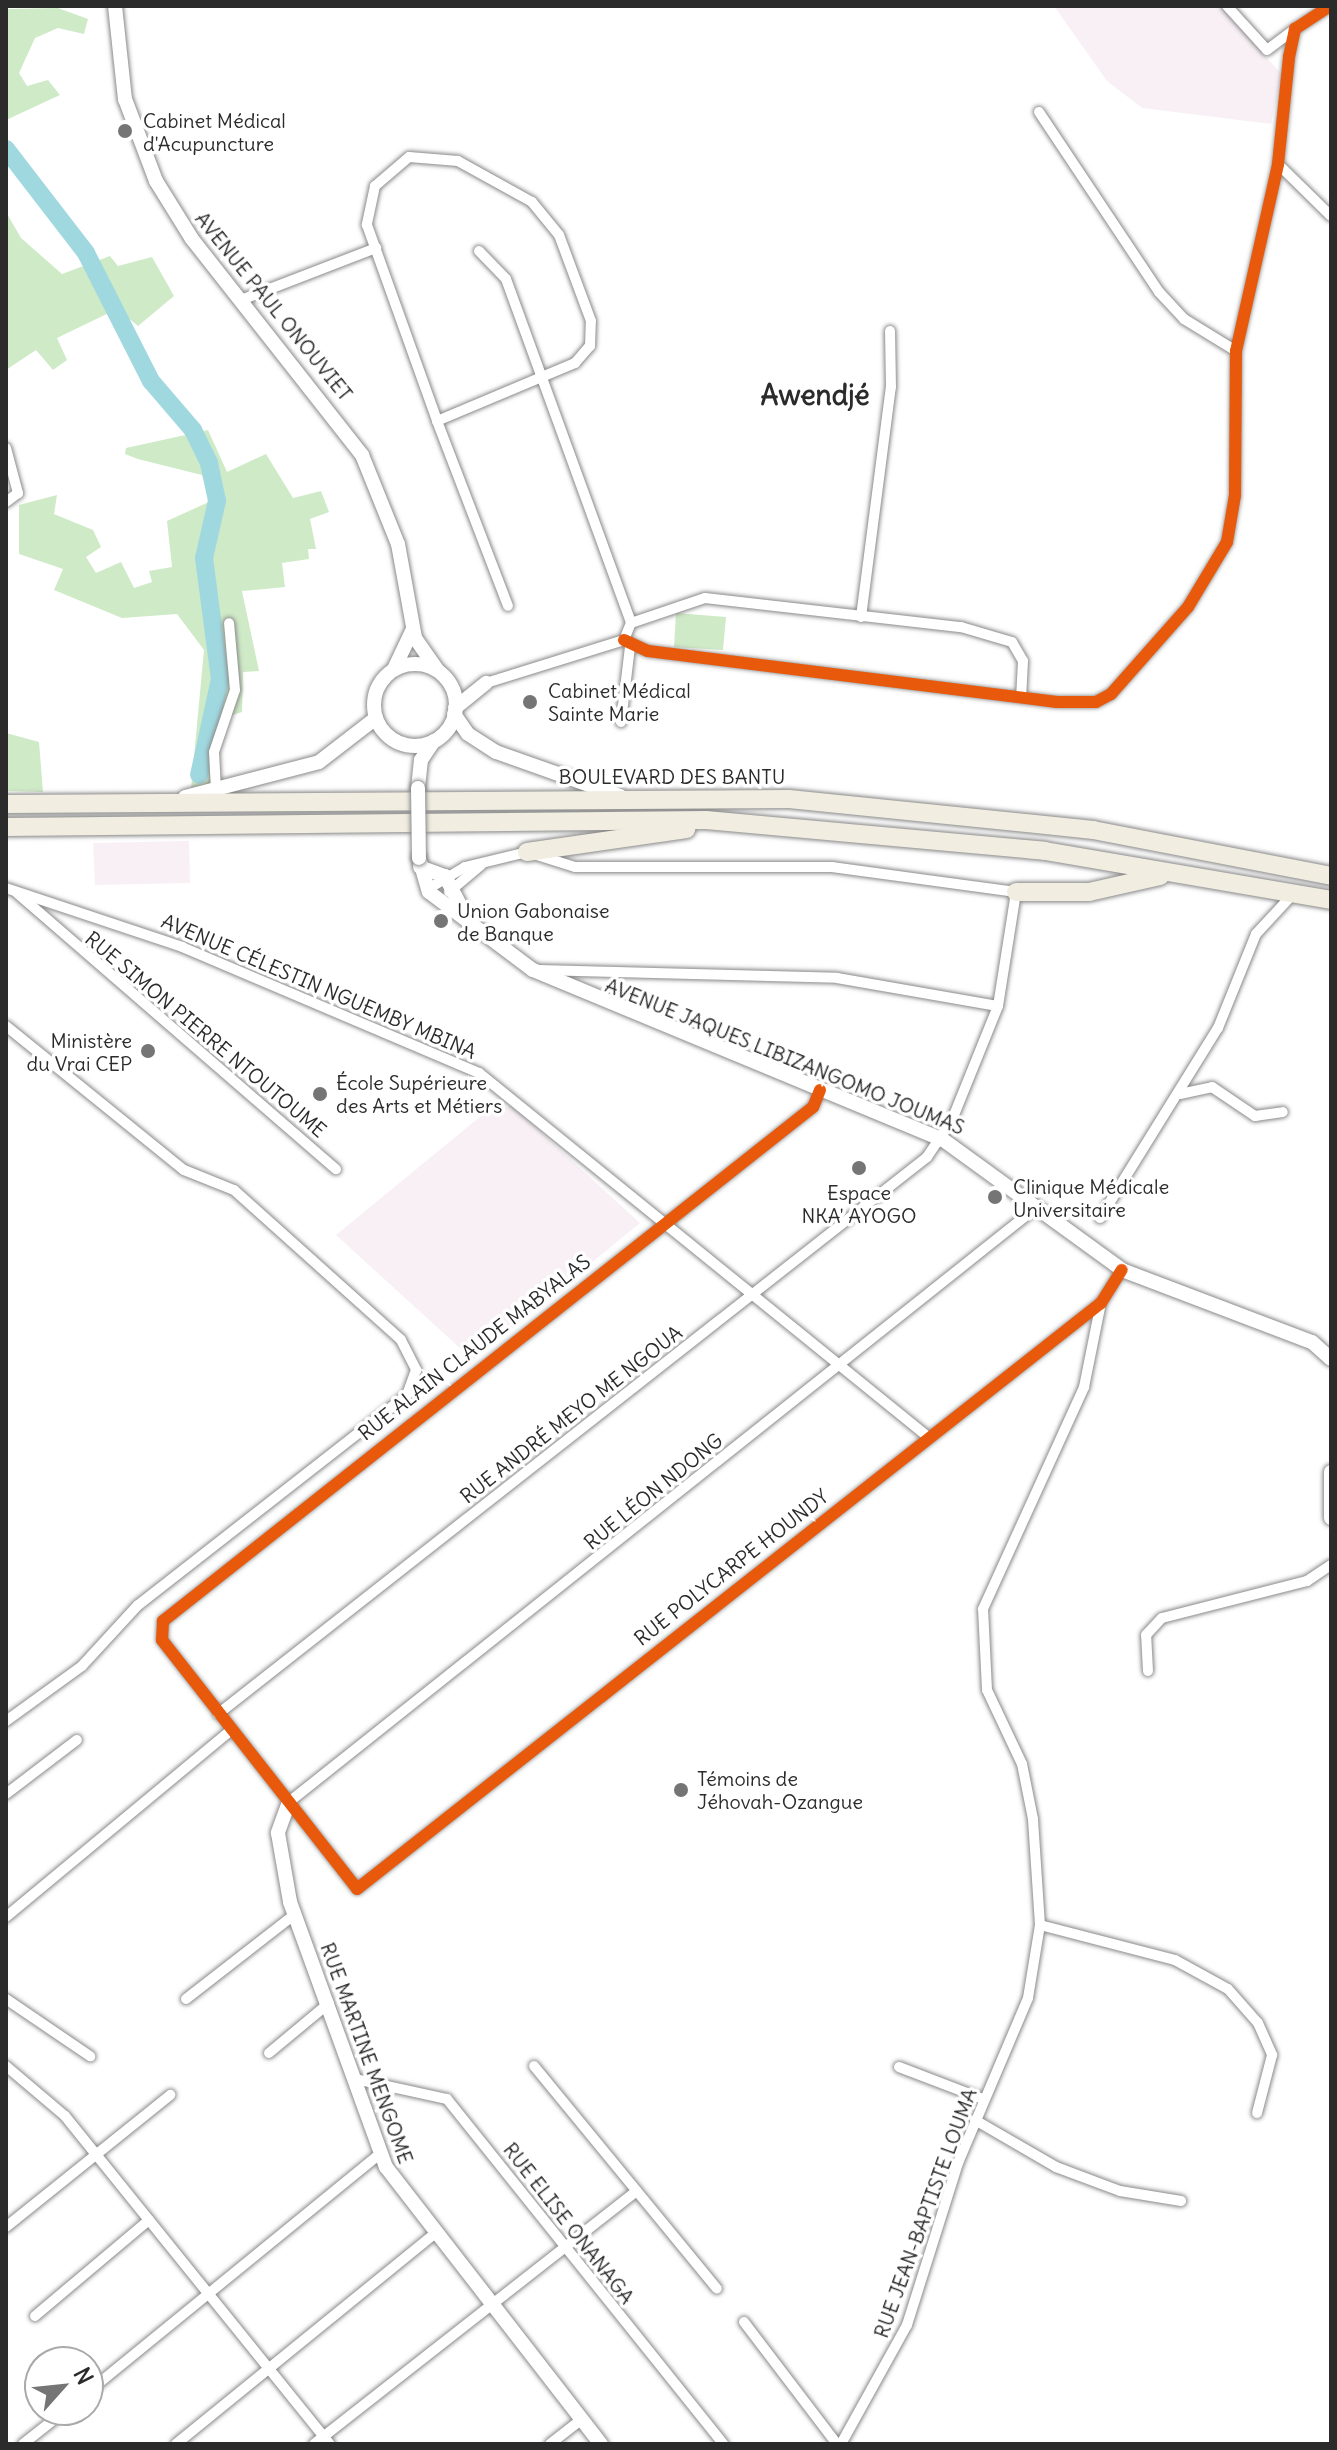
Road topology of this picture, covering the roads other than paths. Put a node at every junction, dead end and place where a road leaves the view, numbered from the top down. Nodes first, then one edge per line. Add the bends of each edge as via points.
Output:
1 (115, 6) edge
2 (1227, 6) edge
3 (1330, 6) edge
4 (1295, 29) junction
5 (1039, 112) dead end
6 (1278, 164) junction
7 (1331, 216) edge
8 (376, 248) junction
9 (479, 251) dead end
10 (241, 300) junction
11 (890, 331) dead end
12 (1236, 351) junction
13 (540, 377) junction
14 (437, 421) junction
15 (6, 448) edge
16 (6, 502) edge
17 (508, 606) dead end
18 (861, 617) junction
19 (229, 623) dead end
20 (631, 623) junction
21 (413, 629) junction
22 (627, 643) junction
23 (394, 669) junction
24 (442, 675) junction
25 (486, 683) junction
26 (1021, 697) junction
27 (455, 711) junction
28 (376, 718) junction
29 (621, 722) dead end
30 (395, 741) junction
31 (434, 741) junction
32 (418, 772) junction
33 (216, 790) junction
34 (620, 796) junction
35 (162, 801) junction
36 (6, 804) edge
37 (706, 820) junction
38 (6, 827) edge
39 (571, 847) junction
40 (527, 852) junction
41 (420, 863) junction
42 (575, 867) junction
43 (1168, 874) junction
44 (1331, 876) edge
45 (449, 882) junction
46 (9, 888) edge
47 (428, 890) junction
48 (1016, 892) junction
49 (1293, 894) junction
50 (1331, 900) edge
51 (61, 903) junction
52 (53, 927) junction
53 (471, 927) junction
54 (533, 970) junction
55 (998, 1006) junction
56 (6, 1026) edge
57 (820, 1090) junction
58 (1180, 1094) junction
59 (1283, 1112) dead end
60 (942, 1139) junction
61 (336, 1169) dead end
62 (1037, 1207) junction
63 (1100, 1218) dead end
64 (665, 1220) junction
65 (1122, 1270) junction
66 (756, 1292) junction
67 (1101, 1303) junction
68 (1330, 1355) edge
69 (841, 1366) junction
70 (928, 1437) junction
71 (1331, 1472) edge
72 (1331, 1518) edge
73 (1331, 1565) edge
74 (1148, 1671) dead end
75 (218, 1714) junction
76 (7, 1719) edge
77 (231, 1730) junction
78 (77, 1740) dead end
79 (6, 1794) edge
80 (289, 1802) junction
81 (294, 1915) junction
82 (6, 1917) edge
83 (1040, 1925) junction
84 (6, 1999) edge
85 (186, 1999) dead end
86 (329, 2003) junction
87 (269, 2053) dead end
88 (90, 2056) dead end
89 (6, 2066) edge
90 (534, 2066) dead end
91 (899, 2067) dead end
92 (355, 2079) junction
93 (170, 2095) dead end
94 (983, 2099) junction
95 (1257, 2113) dead end
96 (975, 2120) junction
97 (95, 2154) junction
98 (380, 2154) junction
99 (637, 2191) junction
100 (1181, 2201) dead end
101 (149, 2220) junction
102 (6, 2227) edge
103 (434, 2234) junction
104 (562, 2245) junction
105 (717, 2289) dead end
106 (208, 2295) junction
107 (490, 2302) junction
108 (35, 2316) dead end
109 (744, 2322) dead end
110 (266, 2369) junction
111 (104, 2379) edge
112 (582, 2419) junction
113 (46, 2426) edge
114 (327, 2440) edge
115 (23, 2444) edge
116 (176, 2444) edge
117 (314, 2444) edge
118 (550, 2444) edge
119 (601, 2444) edge
120 (723, 2444) edge
121 (839, 2444) edge

1 - 10 main road, AVENUE PAUL ONOUVIET via 119,69 144,155 172,210
2 - 4 street via 1267,50
3 - 4 street
4 - 6 street
5 - 12 street via 1159,292 1184,319
6 - 7 street
6 - 12 street
8 - 10 street
8 - 13 street via 367,205 382,175 409,157 458,161 532,202 559,235 592,332 582,358
8 - 14 street
9 - 13 street via 499,264
10 - 21 main road, AVENUE PAUL ONOUVIET via 362,455 398,544
11 - 18 street via 891,387
12 - 26 street via 1235,495 1217,564 1111,694 1081,703
13 - 14 street
13 - 20 street
14 - 17 street
15 - 16 street via 18,493
18 - 20 street via 705,598
18 - 26 street via 1000,635 1023,661
19 - 33 street via 235,690 214,752
20 - 22 street
21 - 23 main road
21 - 24 main road
22 - 25 street
22 - 26 street
22 - 29 street
23 - 24 main road via 416,664
23 - 28 main road via 378,685
24 - 25 main road
24 - 27 main road
25 - 27 main road
27 - 31 main road
27 - 34 main road via 468,734 496,752
28 - 30 main road
28 - 33 main road via 319,762
30 - 31 main road
30 - 32 main road
31 - 32 main road
32 - 41 main road, bridge
33 - 35 main road
34 - 35 highway, BOULEVARD DES BANTU
34 - 44 highway, BOULEVARD DES BANTU via 789,799 964,814
35 - 36 highway, BOULEVARD DES BANTU
37 - 38 highway
37 - 39 highway
37 - 43 highway via 1045,851
39 - 40 highway
39 - 42 street
40 - 42 street
40 - 45 street via 481,865
41 - 45 main road
41 - 47 main road
42 - 48 street via 832,867
43 - 48 highway via 1089,892
43 - 49 highway
45 - 47 street
45 - 47 street
45 - 53 main road
46 - 51 street, AVENUE CÉLESTIN NGUEMBY MBINA
46 - 52 street, RUE SIMON PIERRE NTOUTOUME
47 - 53 main road, AVENUE JAQUES LIBIZANGOMO JOUMAS
48 - 55 street
49 - 50 highway
49 - 58 street via 1256,934 1218,1028
51 - 52 street
51 - 64 street, AVENUE CÉLESTIN NGUEMBY MBINA via 467,1065
52 - 61 street, RUE SIMON PIERRE NTOUTOUME
53 - 54 main road, AVENUE JAQUES LIBIZANGOMO JOUMAS
54 - 55 street via 837,978
54 - 57 main road, AVENUE JAQUES LIBIZANGOMO JOUMAS
55 - 60 street
56 - 76 street via 184,1170 234,1190 401,1340 416,1370 407,1395 138,1605 82,1666
57 - 60 main road, AVENUE JAQUES LIBIZANGOMO JOUMAS
57 - 64 street, RUE ALAIN CLAUDE MABYALAS via 813,1107
58 - 59 street via 1212,1087 1255,1116
58 - 63 street
60 - 62 main road, AVENUE JAQUES LIBIZANGOMO JOUMAS
60 - 66 street, RUE ANDRÉ MEYO ME NGOUA
62 - 65 main road, AVENUE JAQUES LIBIZANGOMO JOUMAS
62 - 69 street, RUE LÉON NDONG
64 - 66 street, AVENUE CÉLESTIN NGUEMBY MBINA
64 - 75 street, RUE ALAIN CLAUDE MABYALAS via 163,1621 162,1640
65 - 67 street, RUE POLYCARPE HOUNDY
65 - 68 main road, AVENUE JAQUES LIBIZANGOMO JOUMAS via 1312,1342
66 - 69 street, AVENUE CÉLESTIN NGUEMBY MBINA
66 - 75 street, RUE ANDRÉ MEYO ME NGOUA
67 - 70 street, RUE POLYCARPE HOUNDY
67 - 83 street, RUE JEAN-BAPTISTE LOUMA via 1084,1387 983,1609 987,1690 1030,1791
69 - 70 street, AVENUE CÉLESTIN NGUEMBY MBINA
69 - 80 street, RUE LÉON NDONG
70 - 80 street, RUE POLYCARPE HOUNDY via 357,1889
71 - 72 main road
73 - 74 street via 1307,1581 1162,1618 1146,1635
75 - 77 street
77 - 80 street
77 - 82 street
78 - 79 street
80 - 81 main road, RUE MARTINE MENGOME via 279,1818 278,1844
81 - 85 street
81 - 86 main road, RUE MARTINE MENGOME
83 - 94 street, RUE JEAN-BAPTISTE LOUMA via 1022,2017
83 - 95 street via 1175,1960 1228,1989 1258,2023 1272,2055
84 - 88 street
86 - 87 street
86 - 92 main road, RUE MARTINE MENGOME
89 - 97 street via 65,2116
90 - 99 street
91 - 94 street
92 - 98 main road, RUE MARTINE MENGOME
92 - 104 street, RUE ELISE ONANAGA via 447,2099
93 - 97 street
94 - 96 street, RUE JEAN-BAPTISTE LOUMA
96 - 100 street via 1056,2167 1120,2191
96 - 121 street, RUE JEAN-BAPTISTE LOUMA via 907,2325
97 - 101 street
97 - 102 street
98 - 103 main road, RUE MARTINE MENGOME
98 - 106 street
99 - 104 street
99 - 105 street
101 - 106 street
101 - 108 street
103 - 107 main road, RUE MARTINE MENGOME
103 - 110 street
104 - 107 street
104 - 120 street, RUE ELISE ONANAGA
106 - 110 street
106 - 111 street
107 - 112 main road, RUE MARTINE MENGOME
107 - 114 street
109 - 121 street
110 - 114 street
110 - 116 street
112 - 118 street
112 - 119 main road, RUE MARTINE MENGOME
113 - 115 street
114 - 117 street

